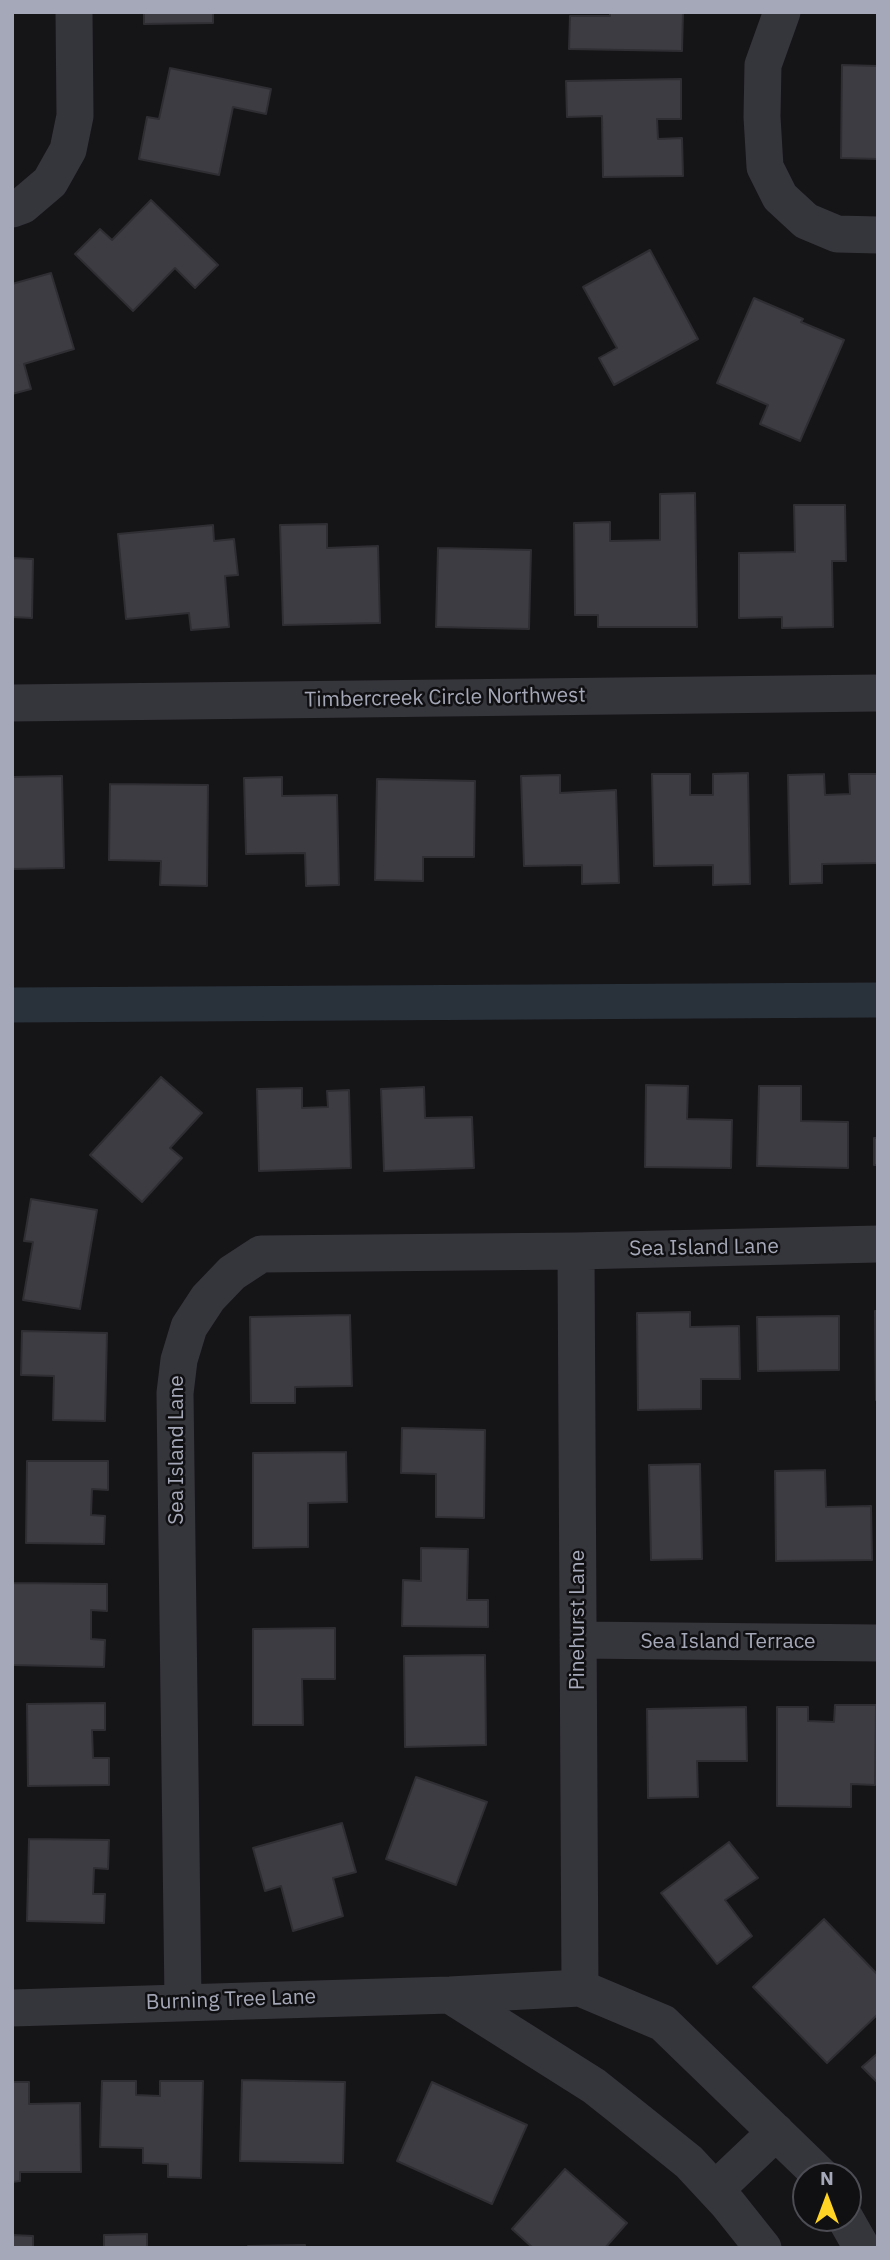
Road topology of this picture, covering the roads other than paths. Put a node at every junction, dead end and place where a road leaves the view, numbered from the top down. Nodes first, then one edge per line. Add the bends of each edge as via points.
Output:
1 (74, 12) edge
2 (782, 12) edge
3 (12, 209) edge
4 (878, 235) edge
5 (878, 693) edge
6 (12, 703) edge
7 (878, 1244) edge
8 (576, 1251) junction
9 (578, 1640) junction
10 (878, 1643) edge
11 (580, 1988) junction
12 (450, 1995) junction
13 (183, 2001) junction
14 (12, 2008) edge
15 (776, 2132) junction
16 (807, 2162) edge
17 (715, 2190) junction
18 (853, 2232) edge
19 (763, 2248) edge
20 (862, 2248) edge

1 - 3 street via 75,116 68,150 50,182
2 - 4 street via 763,65 765,167 780,197 806,221 837,233
5 - 6 street, Timbercreek Circle Northwest
7 - 8 street, Sea Island Lane
8 - 9 street, Pinehurst Lane
8 - 13 street, Sea Island Lane via 261,1254 224,1281 190,1327 178,1360 175,1393
9 - 10 street, Sea Island Terrace
9 - 11 street, Pinehurst Lane
11 - 12 street, Burning Tree Lane
11 - 15 street via 663,2023
12 - 13 street, Burning Tree Lane
12 - 17 street via 594,2086 689,2162
13 - 14 street, Burning Tree Lane
15 - 16 street
15 - 17 street
17 - 19 street
18 - 20 street

